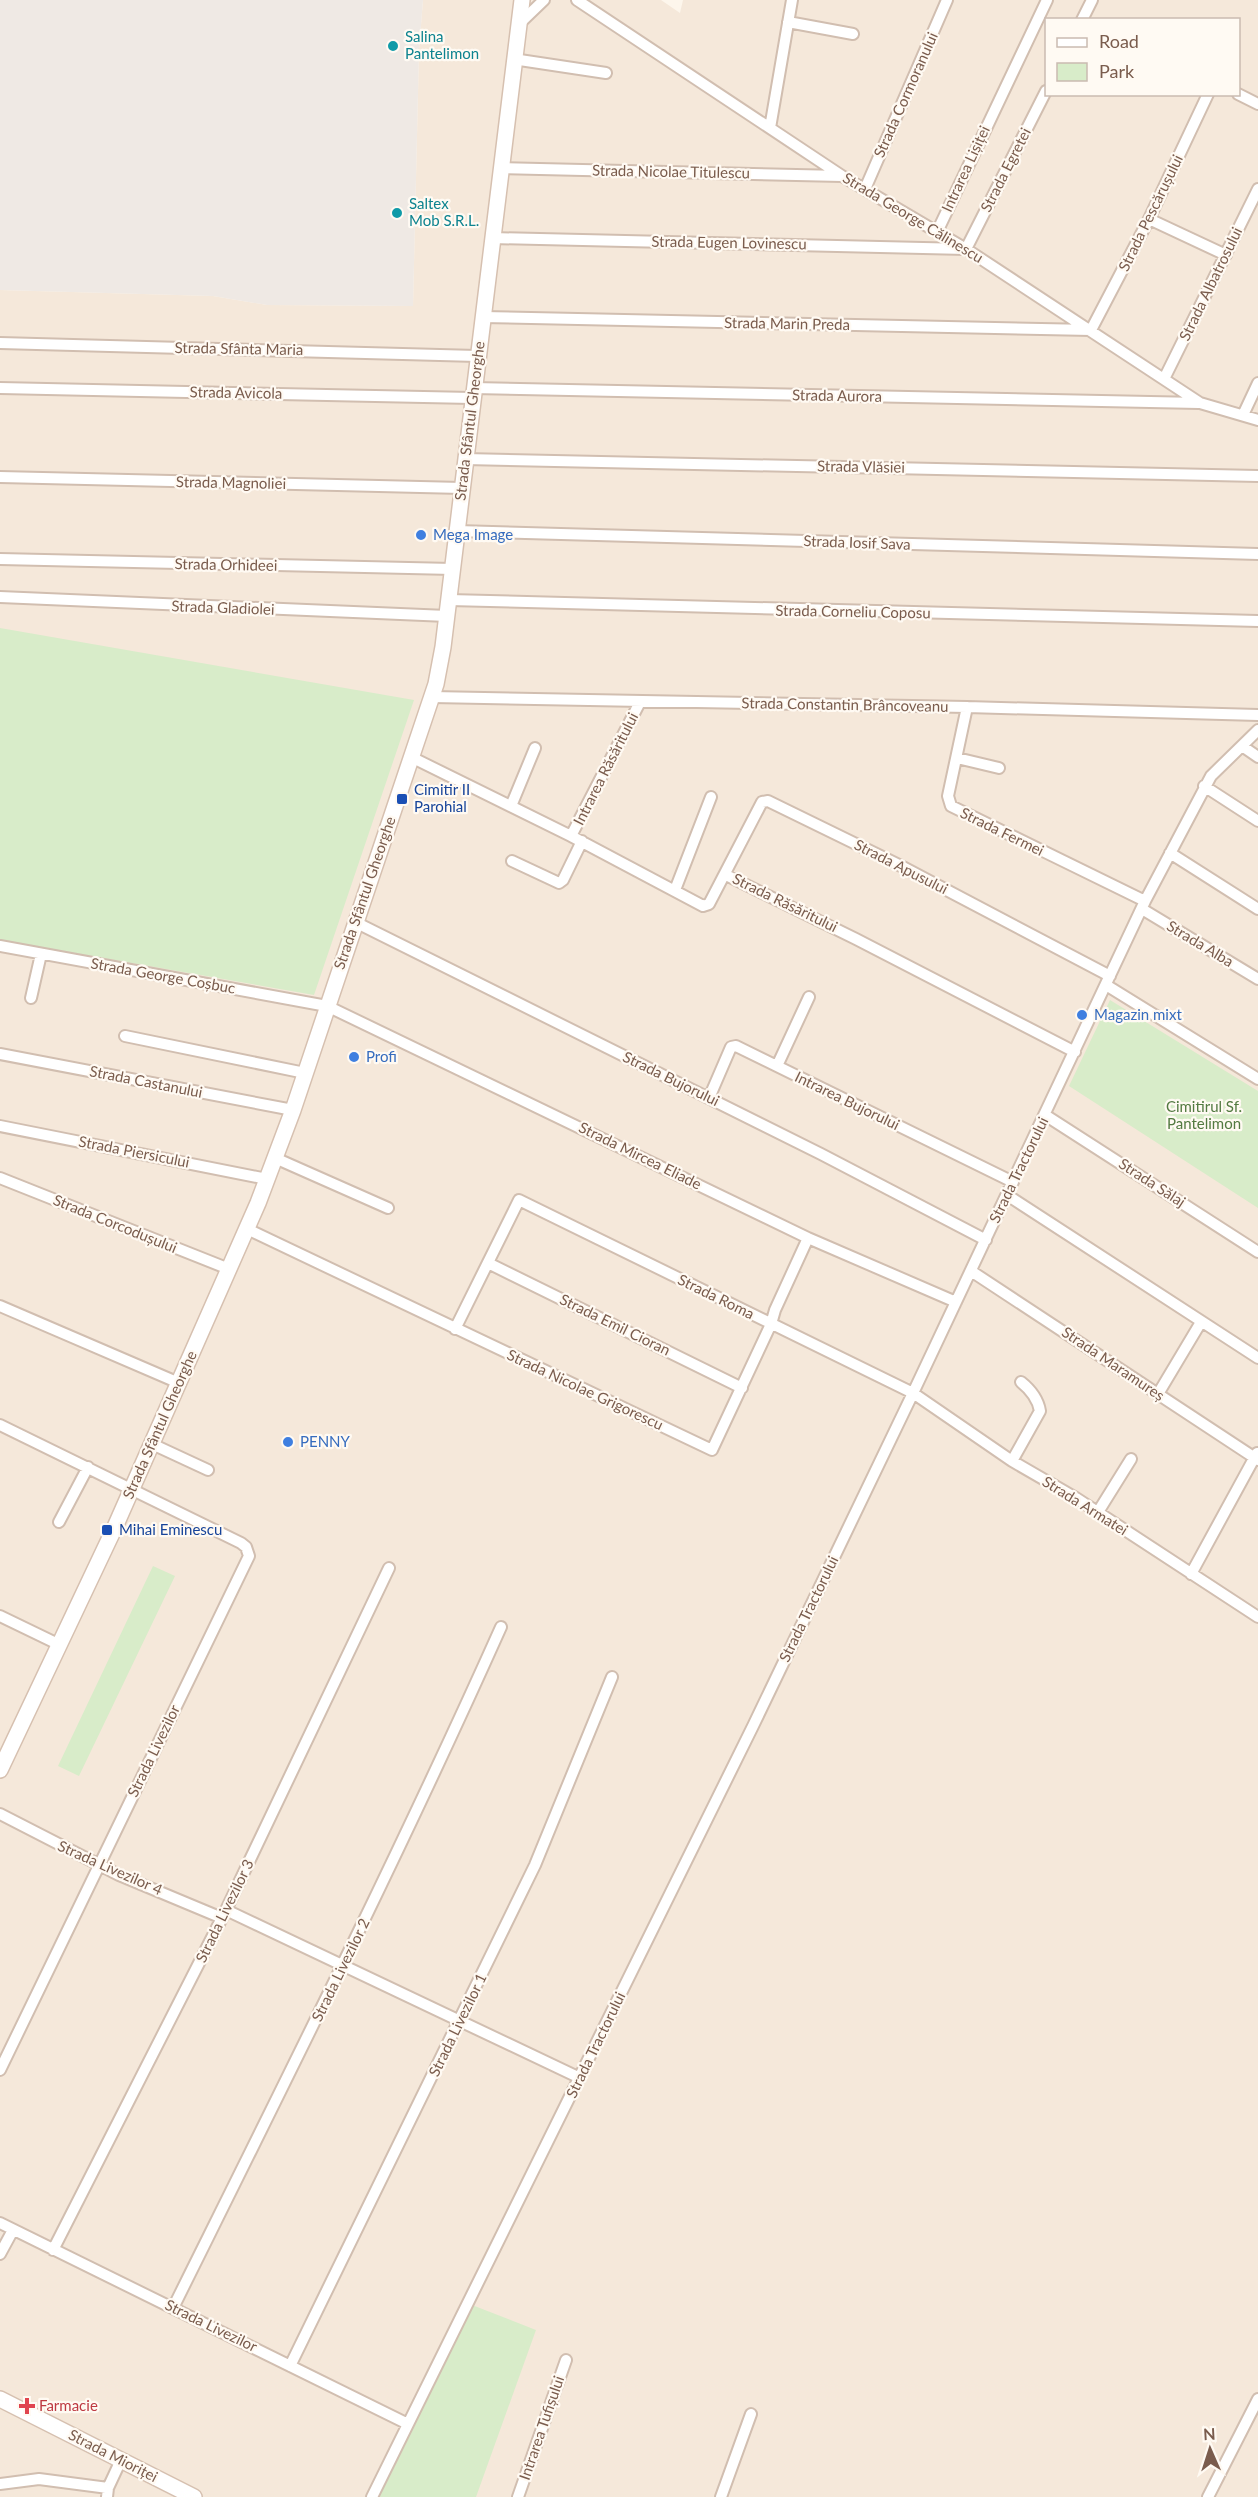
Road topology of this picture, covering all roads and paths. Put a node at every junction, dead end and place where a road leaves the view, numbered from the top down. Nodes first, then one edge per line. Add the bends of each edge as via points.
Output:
1 (522, 0) edge
2 (544, 0) edge
3 (577, 0) edge
4 (792, 0) edge
5 (947, 0) edge
6 (1047, 0) edge
7 (1092, 0) edge
8 (1083, 18) edge
9 (788, 22) junction
10 (518, 24) junction
11 (853, 34) dead end
12 (513, 59) junction
13 (606, 72) dead end
14 (1045, 95) edge
15 (1240, 95) edge
16 (1207, 96) edge
17 (1258, 104) edge
18 (770, 128) junction
19 (500, 168) junction
20 (842, 176) junction
21 (865, 189) junction
22 (1258, 189) edge
23 (1149, 219) junction
24 (937, 232) junction
25 (492, 238) junction
26 (966, 249) junction
27 (1226, 255) junction
28 (482, 317) junction
29 (1091, 330) junction
30 (0, 343) edge
31 (477, 356) junction
32 (1164, 379) junction
33 (1258, 383) edge
34 (0, 388) edge
35 (473, 393) junction
36 (1200, 403) junction
37 (1243, 416) junction
38 (1258, 420) edge
39 (465, 459) junction
40 (1258, 476) edge
41 (0, 477) edge
42 (462, 488) junction
43 (457, 531) junction
44 (1258, 554) edge
45 (0, 559) edge
46 (453, 569) junction
47 (0, 597) edge
48 (448, 608) junction
49 (1258, 621) edge
50 (432, 697) junction
51 (640, 702) junction
52 (967, 707) junction
53 (1258, 715) edge
54 (1258, 730) edge
55 (1242, 746) junction
56 (535, 748) dead end
57 (411, 757) junction
58 (1258, 757) edge
59 (957, 758) junction
60 (999, 768) dead end
61 (1204, 786) junction
62 (711, 797) dead end
63 (511, 806) junction
64 (1258, 820) edge
65 (576, 839) junction
66 (1170, 853) junction
67 (512, 861) dead end
68 (726, 874) junction
69 (675, 890) junction
70 (1144, 905) junction
71 (1258, 909) edge
72 (355, 922) junction
73 (0, 946) edge
74 (41, 954) junction
75 (1258, 979) edge
76 (1108, 981) junction
77 (809, 997) dead end
78 (31, 999) dead end
79 (327, 1006) junction
80 (125, 1036) dead end
81 (1075, 1052) junction
82 (0, 1054) edge
83 (777, 1066) junction
84 (305, 1073) junction
85 (1258, 1079) edge
86 (709, 1098) junction
87 (293, 1110) junction
88 (1046, 1115) junction
89 (0, 1126) edge
90 (275, 1158) junction
91 (0, 1178) edge
92 (267, 1179) junction
93 (1013, 1182) junction
94 (1007, 1195) junction
95 (388, 1208) dead end
96 (247, 1229) junction
97 (808, 1238) junction
98 (986, 1240) junction
99 (1258, 1252) edge
100 (488, 1263) junction
101 (229, 1269) junction
102 (971, 1271) junction
103 (956, 1302) junction
104 (0, 1306) edge
105 (1201, 1322) junction
106 (771, 1324) junction
107 (455, 1329) junction
108 (1258, 1358) edge
109 (1022, 1382) dead end
110 (179, 1383) junction
111 (742, 1388) junction
112 (914, 1393) junction
113 (1158, 1394) junction
114 (0, 1425) edge
115 (152, 1444) junction
116 (1257, 1456) edge
117 (1131, 1459) dead end
118 (1012, 1461) junction
119 (88, 1467) junction
120 (208, 1470) dead end
121 (132, 1489) junction
122 (1098, 1512) junction
123 (59, 1522) dead end
124 (389, 1568) dead end
125 (1191, 1574) junction
126 (0, 1616) edge
127 (1258, 1617) edge
128 (501, 1627) dead end
129 (60, 1645) junction
130 (612, 1677) dead end
131 (0, 1770) edge
132 (0, 1814) edge
133 (98, 1865) junction
134 (224, 1914) junction
135 (344, 1965) junction
136 (460, 2021) junction
137 (0, 2070) edge
138 (580, 2078) junction
139 (0, 2223) edge
140 (13, 2230) junction
141 (53, 2250) junction
142 (0, 2254) edge
143 (173, 2308) junction
144 (566, 2360) dead end
145 (290, 2366) junction
146 (0, 2399) edge
147 (1258, 2399) edge
148 (751, 2414) dead end
149 (408, 2424) junction
150 (121, 2460) junction
151 (0, 2484) edge
152 (108, 2493) edge
153 (194, 2497) edge
154 (372, 2497) edge
155 (518, 2497) edge
156 (721, 2497) edge
157 (1208, 2497) edge

1 - 10 street, Strada Sfântul Gheorghe
2 - 10 street
3 - 18 street, Strada George Călinescu
4 - 9 street
5 - 21 street, Strada Cormoranului
6 - 24 street, Intrarea Lișiței
7 - 8 street
9 - 11 street
9 - 18 street
10 - 12 street, Strada Sfântul Gheorghe
12 - 13 street
12 - 19 street, Strada Sfântul Gheorghe
14 - 26 street, Strada Egretei
15 - 17 street
16 - 23 street, Strada Pescărușului
18 - 20 street, Strada George Călinescu
19 - 20 street, Strada Nicolae Titulescu
19 - 25 street, Strada Sfântul Gheorghe
20 - 21 street, Strada George Călinescu
21 - 24 street, Strada George Călinescu
22 - 27 street, Strada Albatrosului
23 - 27 street
23 - 29 street, Strada Pescărușului
24 - 26 street, Strada George Călinescu
25 - 26 street, Strada Eugen Lovinescu
25 - 28 street, Strada Sfântul Gheorghe
26 - 29 street, Strada George Călinescu
27 - 32 street, Strada Albatrosului
28 - 29 street, Strada Marin Preda
28 - 31 street, Strada Sfântul Gheorghe
29 - 32 street, Strada George Călinescu
30 - 31 street, Strada Sfânta Maria
31 - 35 street, Strada Sfântul Gheorghe
32 - 36 street, Strada George Călinescu
33 - 37 street
34 - 35 street, Strada Avicola
35 - 36 street, Strada Aurora
35 - 39 street, Strada Sfântul Gheorghe
36 - 37 street, Strada George Călinescu
37 - 38 street, Strada George Călinescu
39 - 40 street, Strada Vlăsiei
39 - 42 street, Strada Sfântul Gheorghe
41 - 42 street, Strada Magnoliei
42 - 43 street, Strada Sfântul Gheorghe
43 - 44 street, Strada Iosif Sava
43 - 46 street, Strada Sfântul Gheorghe
45 - 46 street, Strada Orhideei
46 - 48 street, Strada Sfântul Gheorghe
47 - 48 street, Strada Gladiolei
48 - 49 street, Strada Corneliu Coposu
48 - 50 street, Strada Sfântul Gheorghe
50 - 51 street, Strada Constantin Brâncoveanu
50 - 57 street, Strada Sfântul Gheorghe
51 - 52 street, Strada Constantin Brâncoveanu
51 - 65 street, Intrarea Răsăritului
52 - 53 street, Strada Constantin Brâncoveanu
52 - 59 street, Strada Fermei
54 - 55 street, Strada Tractorului
55 - 58 street
55 - 61 street, Strada Tractorului
56 - 63 street
57 - 63 street, Strada Răsăritului
57 - 72 street, Strada Sfântul Gheorghe
59 - 60 street
59 - 70 street, Strada Fermei via 948,796 951,806
61 - 64 street
61 - 66 street, Strada Tractorului
62 - 69 street
63 - 65 street, Strada Răsăritului
65 - 67 street, Intrarea Răsăritului via 562,882
65 - 69 street, Strada Răsăritului
66 - 70 street, Strada Tractorului
66 - 71 street
68 - 69 street, Strada Răsăritului via 707,906
68 - 76 street, Strada Apusului via 765,800 899,865
68 - 81 street, Strada Răsăritului
70 - 75 street, Strada Alba
70 - 76 street, Strada Tractorului
72 - 79 street, Strada Sfântul Gheorghe
72 - 86 street, Strada Bujorului
73 - 74 street, Strada George Coșbuc
74 - 78 street
74 - 79 street, Strada George Coșbuc
76 - 81 street, Strada Tractorului
76 - 85 street, Strada Apusului
77 - 83 street
79 - 84 street, Strada Sfântul Gheorghe
79 - 97 street, Strada Mircea Eliade
80 - 84 street
81 - 88 street, Strada Tractorului
82 - 87 street, Strada Castanului
83 - 86 street, Intrarea Bujorului via 733,1046
83 - 93 street, Intrarea Bujorului
84 - 87 street, Strada Sfântul Gheorghe
86 - 98 street, Strada Bujorului
87 - 90 street, Strada Sfântul Gheorghe
88 - 93 street, Strada Tractorului
88 - 99 street, Strada Sălaj
89 - 92 street, Strada Piersicului
90 - 92 street, Strada Sfântul Gheorghe
90 - 95 street
91 - 101 street, Strada Corcodușului
92 - 96 street, Strada Sfântul Gheorghe
93 - 94 street, Strada Tractorului
94 - 98 street, Strada Tractorului
94 - 105 street
96 - 101 street, Strada Sfântul Gheorghe
96 - 107 street, Strada Nicolae Grigorescu
97 - 103 street, Strada Mircea Eliade
97 - 106 street, Strada Nicolae Grigorescu
98 - 102 street, Strada Tractorului
100 - 106 street, Strada Roma via 519,1200
100 - 107 street
100 - 111 street, Strada Emil Cioran
101 - 110 street, Strada Sfântul Gheorghe
102 - 103 street, Strada Tractorului
102 - 113 street, Strada Maramureș
103 - 112 street, Strada Tractorului
104 - 110 street
105 - 108 street
105 - 113 street
106 - 111 street, Strada Nicolae Grigorescu
106 - 112 street, Strada Roma
107 - 111 street, Strada Nicolae Grigorescu via 712,1450
109 - 118 street via 1039,1403 1040,1411
110 - 115 street, Strada Sfântul Gheorghe
112 - 118 street, Strada Armatei
112 - 138 street, Strada Tractorului
113 - 116 street, Strada Maramureș
114 - 119 street
115 - 120 street
115 - 121 street, Strada Sfântul Gheorghe
116 - 125 street
117 - 122 street
118 - 122 street, Strada Armatei
119 - 121 street
119 - 123 street
121 - 129 street, Strada Sfântul Gheorghe
121 - 133 street, Strada Livezilor via 241,1544 249,1556
122 - 125 street, Strada Armatei
124 - 134 street, Strada Livezilor 3
125 - 127 street, Strada Armatei
126 - 129 street
128 - 135 street, Strada Livezilor 2
129 - 131 street, Strada Sfântul Gheorghe
130 - 136 street, Strada Livezilor 1 via 540,1854
132 - 133 street, Strada Livezilor 4
133 - 134 street, Strada Livezilor 4
133 - 137 street, Strada Livezilor
134 - 135 street, Strada Livezilor 4
134 - 141 street, Strada Livezilor 3
135 - 136 street, Strada Livezilor 4
135 - 143 street, Strada Livezilor 2
136 - 138 street, Strada Livezilor 4
136 - 145 street, Strada Livezilor 1
138 - 149 street, Strada Tractorului
139 - 140 street, Strada Livezilor
140 - 141 street, Strada Livezilor
140 - 142 street
141 - 143 street, Strada Livezilor
143 - 145 street, Strada Livezilor
144 - 155 street, Intrarea Tufișului
145 - 149 street, Strada Livezilor
146 - 150 street, Strada Mioriței
147 - 157 street
148 - 156 street
149 - 154 street, Strada Tractorului
150 - 152 street
150 - 153 street, Strada Mioriței
151 - 152 street via 39,2479

